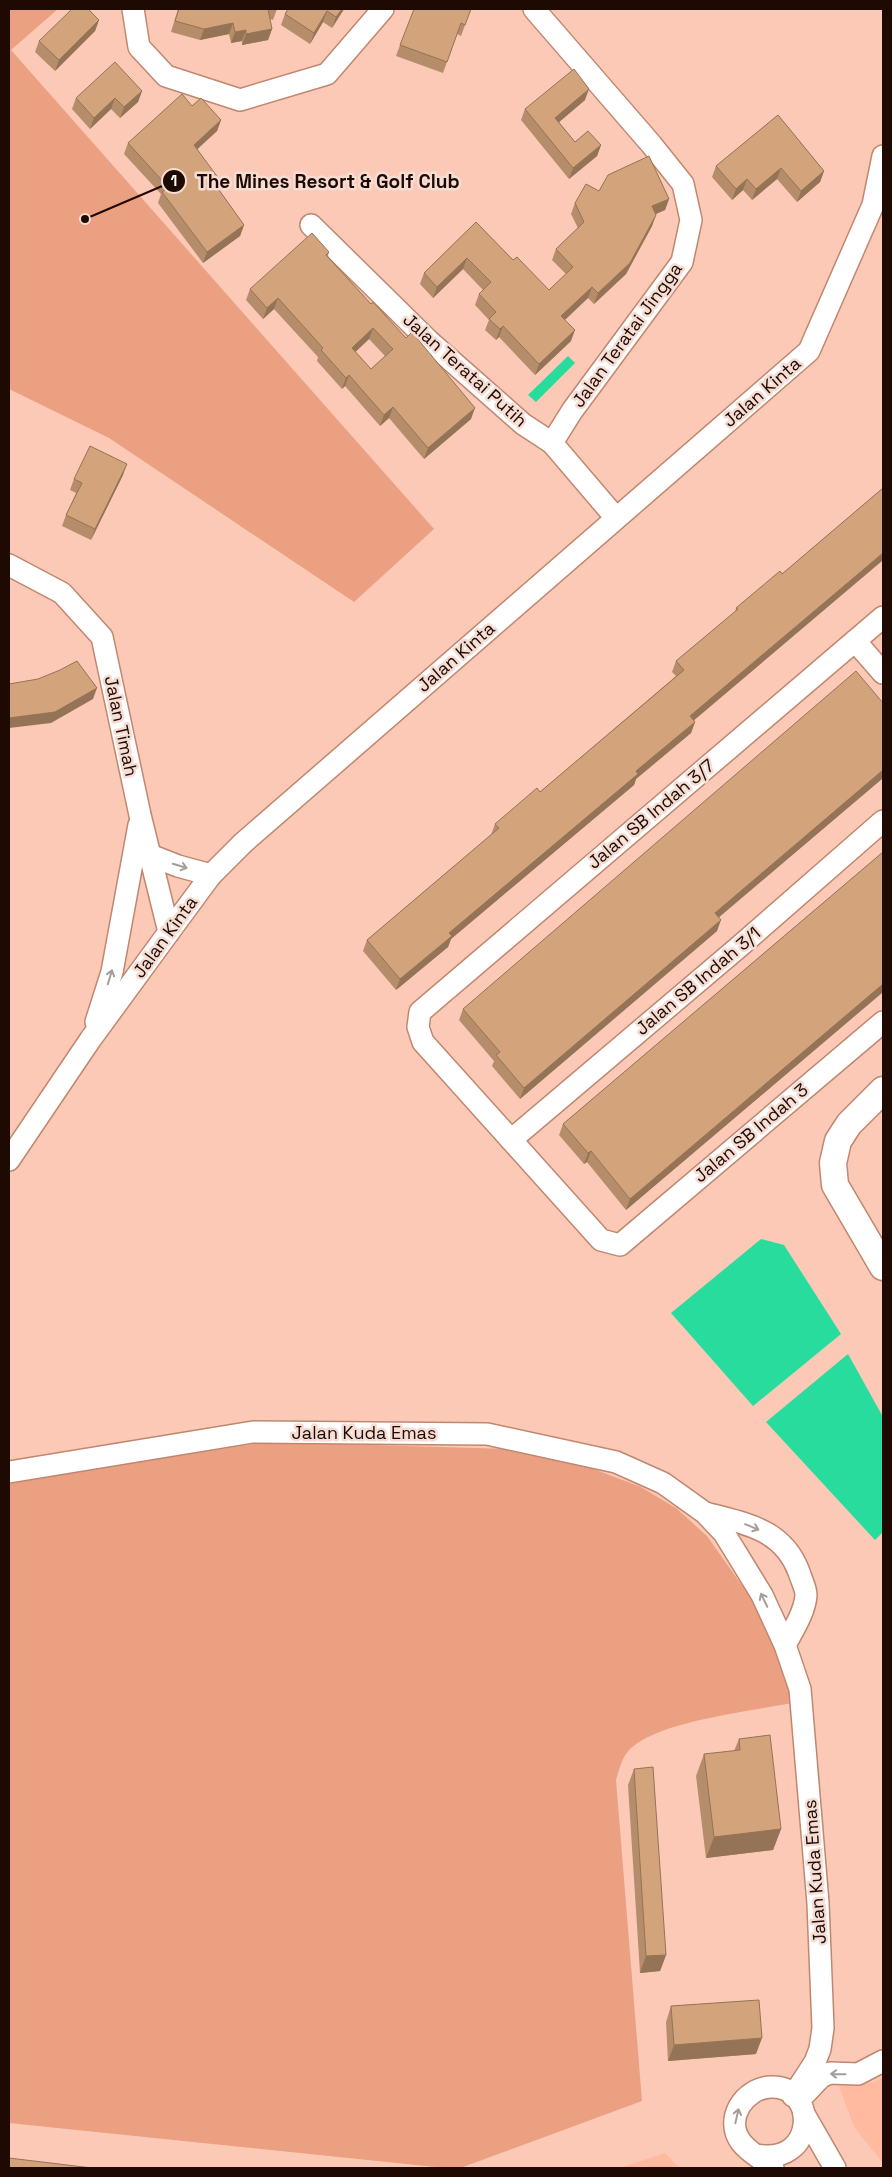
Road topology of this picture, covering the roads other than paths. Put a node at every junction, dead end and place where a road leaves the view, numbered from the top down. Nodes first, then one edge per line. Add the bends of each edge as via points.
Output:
1 (132, 9) edge
2 (383, 9) edge
3 (534, 9) edge
4 (883, 156) edge
5 (311, 225) dead end
6 (552, 443) junction
7 (616, 518) junction
8 (9, 565) edge
9 (883, 617) edge
10 (855, 641) junction
11 (883, 673) edge
12 (140, 814) junction
13 (883, 821) edge
14 (150, 855) junction
15 (211, 875) junction
16 (169, 932) junction
17 (883, 1022) edge
18 (90, 1040) junction
19 (883, 1090) edge
20 (511, 1140) junction
21 (9, 1160) edge
22 (883, 1267) edge
23 (9, 1472) edge
24 (706, 1513) junction
25 (785, 1644) junction
26 (883, 2061) edge
27 (799, 2104) junction
28 (757, 2155) junction
29 (773, 2168) edge
30 (835, 2168) edge

1 - 2 street via 139,47 166,76 240,100 327,74
3 - 6 street, Jalan Teratai Jingga via 683,184 691,220 682,262
4 - 7 street, Jalan Kinta via 873,205 810,351
5 - 6 street, Jalan Teratai Putih via 429,341 523,424
6 - 7 street, Jalan Teratai Putih
7 - 15 street, Jalan Kinta via 243,843
8 - 12 street, Jalan Timah via 62,593 102,637
9 - 10 street, Jalan SB Indah 3/7
10 - 11 street
10 - 20 street, Jalan SB Indah 3/7 via 420,1012 418,1026 423,1042
12 - 14 street, Jalan Timah
18 -> 12 street via 112,972
13 - 20 street, Jalan SB Indah 3/1
14 -> 15 street
14 - 16 street, Jalan Timah
15 - 16 street, Jalan Kinta
16 - 18 street, Jalan Kinta
17 - 20 street, Jalan SB Indah 3 via 620,1245 601,1240
18 - 21 street, Jalan Kinta
19 - 22 street via 849,1124 838,1141 833,1163 835,1185
23 - 24 street, Jalan Kuda Emas via 253,1432 487,1434 616,1462 663,1483
25 -> 24 street, Jalan Kuda Emas via 762,1595 724,1532
24 -> 25 street, Jalan Kuda Emas via 753,1526 785,1546 794,1558 806,1594
25 - 27 street, Jalan Kuda Emas via 800,1689 818,1903 823,2028 820,2049
26 -> 27 street via 858,2074 830,2073
27 - 28 street via 805,2126 793,2149 782,2155
28 -> 27 street via 748,2150 738,2136 735,2122 740,2104 748,2095 771,2087 779,2088
27 - 30 street
28 - 29 street

